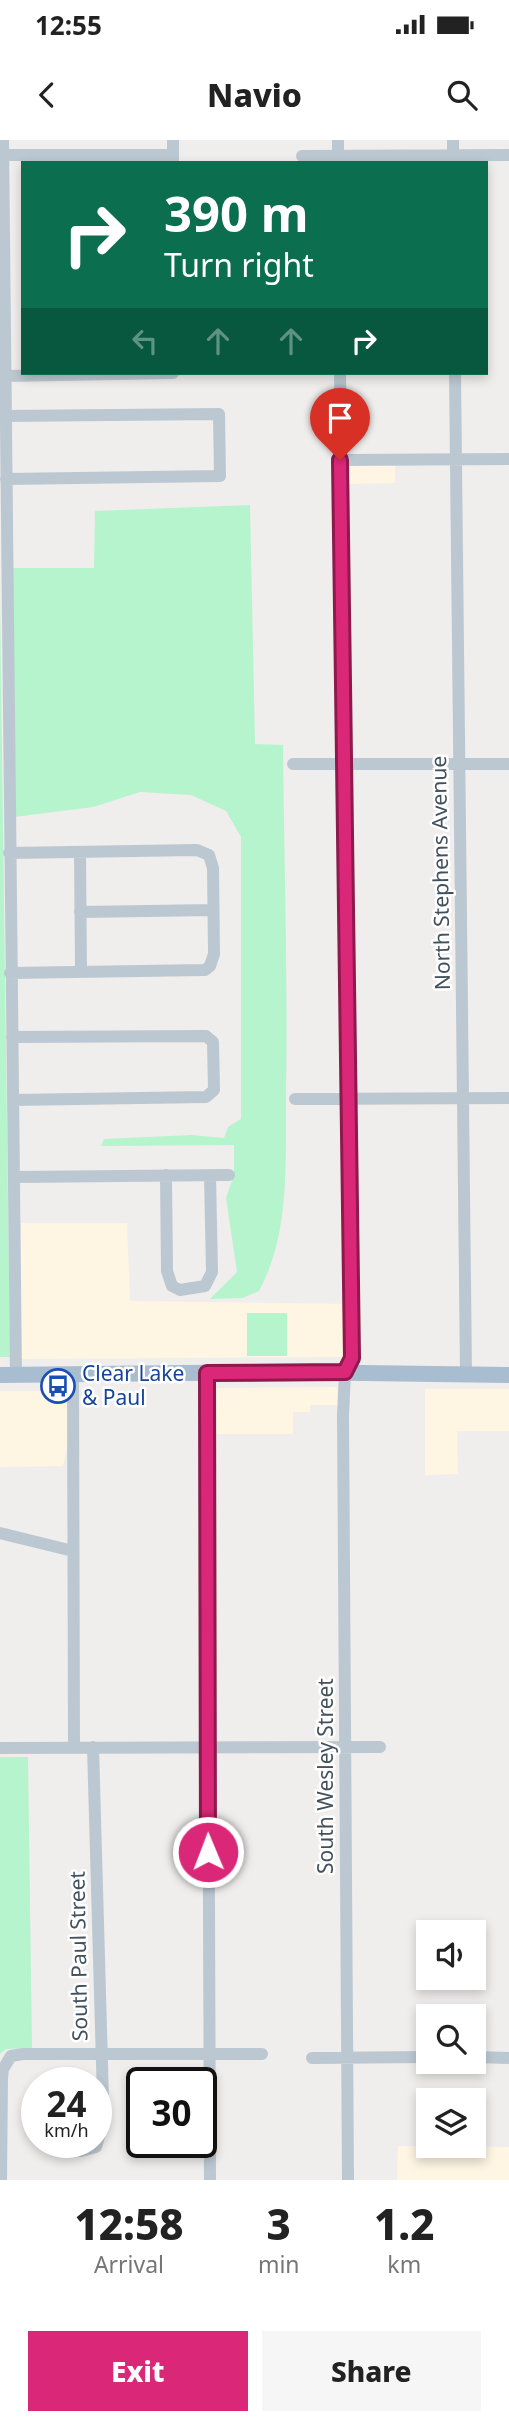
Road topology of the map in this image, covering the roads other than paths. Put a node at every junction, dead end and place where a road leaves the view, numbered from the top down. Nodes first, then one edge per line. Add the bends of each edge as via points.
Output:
1 (3, 140) edge
2 (173, 140) edge
3 (338, 140) edge
4 (453, 140) edge
5 (3, 155) junction
6 (509, 155) edge
7 (302, 156) dead end
8 (173, 159) edge
9 (338, 159) edge
10 (453, 159) edge
11 (61, 375) edge
12 (340, 375) edge
13 (454, 375) edge
14 (5, 376) junction
15 (5, 416) junction
16 (509, 459) edge
17 (340, 460) junction
18 (455, 460) junction
19 (6, 480) junction
20 (293, 764) dead end
21 (345, 764) junction
22 (459, 764) junction
23 (509, 764) edge
24 (80, 852) junction
25 (9, 853) junction
26 (213, 910) junction
27 (80, 912) junction
28 (81, 972) junction
29 (10, 973) junction
30 (12, 1037) junction
31 (349, 1098) junction
32 (463, 1098) junction
33 (509, 1098) edge
34 (295, 1099) dead end
35 (13, 1100) junction
36 (166, 1175) junction
37 (210, 1175) junction
38 (229, 1175) dead end
39 (15, 1177) junction
40 (345, 1372) junction
41 (207, 1373) junction
42 (466, 1373) junction
43 (73, 1374) junction
44 (8, 1375) edge
45 (509, 1375) edge
46 (0, 1533) edge
47 (73, 1551) junction
48 (74, 1747) junction
49 (93, 1747) junction
50 (207, 1747) junction
51 (380, 1747) dead end
52 (0, 1748) edge
53 (345, 1748) junction
54 (101, 2054) junction
55 (209, 2054) junction
56 (262, 2054) dead end
57 (346, 2057) junction
58 (416, 2057) edge
59 (486, 2057) edge
60 (312, 2058) dead end
61 (509, 2058) edge
62 (102, 2067) edge
63 (1, 2180) edge
64 (210, 2180) edge
65 (348, 2180) edge

1 - 5 street
2 - 8 street
3 - 9 street
4 - 10 street
5 - 8 street
5 - 14 street
6 - 10 street
7 - 9 street
9 - 10 street
11 - 14 street
12 - 17 street, South Wesley Street
13 - 18 street, North Stephens Avenue
14 - 15 street
15 - 19 street
15 - 19 street via 219,414 220,476
16 - 18 street
17 - 18 street
17 - 21 street, South Wesley Street
18 - 22 street, North Stephens Avenue
19 - 25 street
20 - 21 street
21 - 22 street
21 - 31 street, South Wesley Street
22 - 23 street
22 - 32 street, North Stephens Avenue
24 - 25 street
24 - 26 street via 204,851 212,861
24 - 27 street
25 - 29 street
26 - 27 street
26 - 28 street via 213,961 205,971
27 - 28 street
28 - 29 street
29 - 30 street
30 - 35 street
30 - 35 street via 206,1036 213,1042 214,1090 206,1097
31 - 32 street
31 - 34 street
31 - 40 street, South Wesley Street via 352,1355
32 - 33 street
32 - 42 street, North Stephens Avenue
35 - 39 street
36 - 37 street
36 - 37 street via 167,1271 172,1286 180,1290 205,1286 212,1272
36 - 39 street
37 - 38 street
39 - 44 street
40 - 41 main road
40 - 42 main road
40 - 53 street, South Wesley Street
41 - 43 main road
41 - 50 street
42 - 45 main road
43 - 44 main road
43 - 47 street
46 - 47 street
47 - 48 street
48 - 49 street
48 - 52 street
49 - 50 street
49 - 54 street, South Paul Street
50 - 53 street
50 - 55 street
51 - 53 street
53 - 57 street, South Wesley Street
54 - 55 street
54 - 62 street, South Paul Street
54 - 63 street via 23,2054 6,2061 1,2090
55 - 56 street
55 - 64 street
57 - 58 street
57 - 60 street
57 - 65 street, South Wesley Street
59 - 61 street

